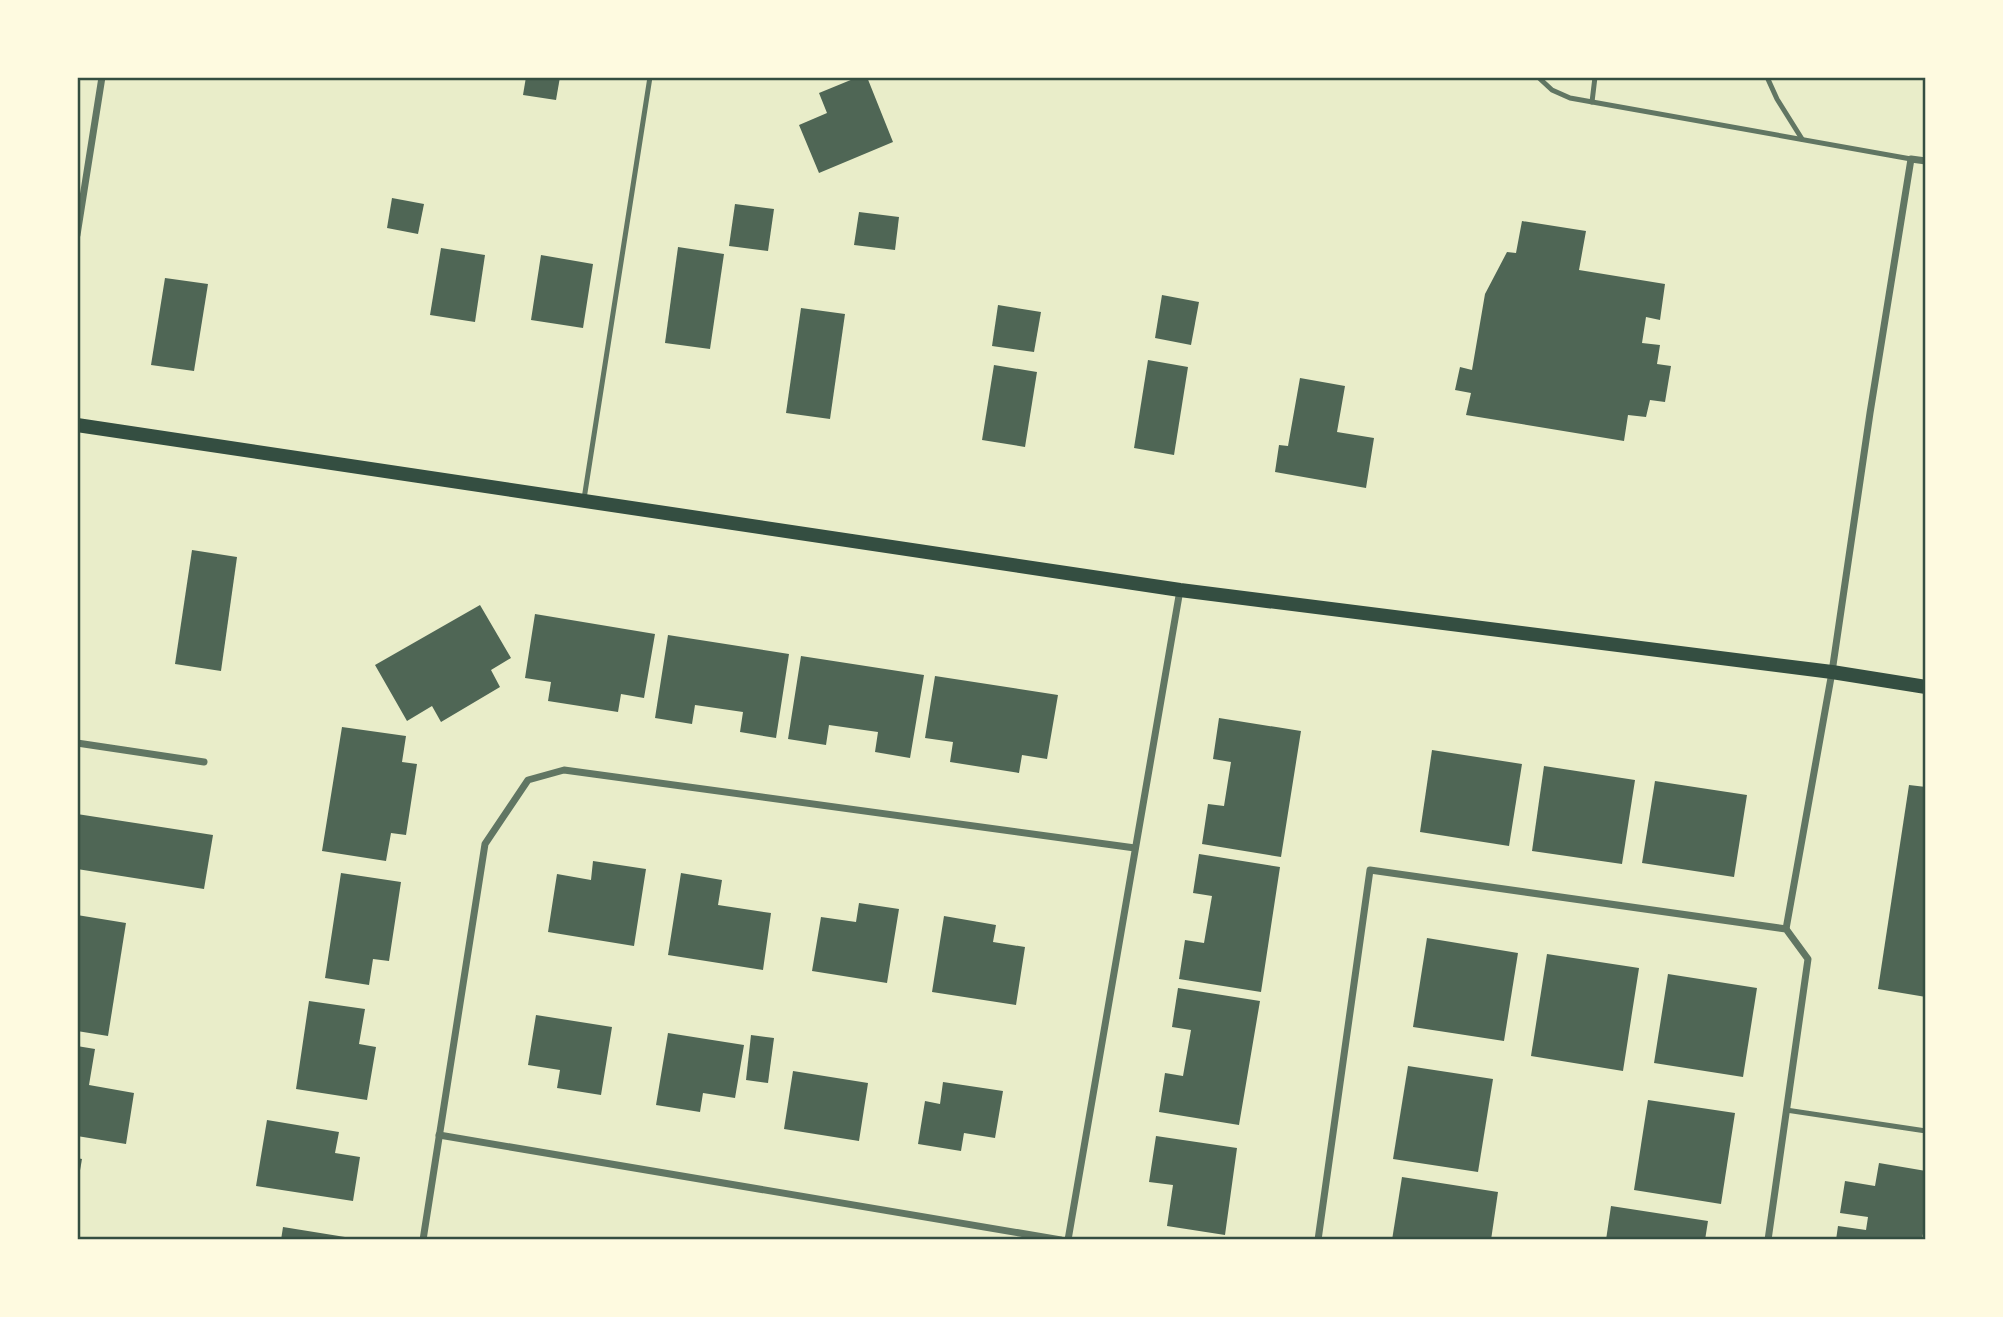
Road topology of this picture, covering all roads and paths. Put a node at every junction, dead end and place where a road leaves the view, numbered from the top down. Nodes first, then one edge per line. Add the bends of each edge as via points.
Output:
1 (102, 77) edge
2 (650, 77) edge
3 (1538, 77) edge
4 (1595, 77) edge
5 (1767, 77) edge
6 (1592, 102) junction
7 (1802, 139) junction
8 (1911, 159) junction
9 (1926, 161) edge
10 (77, 235) edge
11 (77, 425) edge
12 (584, 500) junction
13 (1180, 590) junction
14 (1832, 672) junction
15 (1926, 687) edge
16 (77, 743) edge
17 (204, 762) dead end
18 (1135, 848) junction
19 (1786, 929) junction
20 (1786, 1110) junction
21 (1926, 1131) edge
22 (439, 1135) junction
23 (423, 1240) edge
24 (1060, 1240) edge
25 (1068, 1240) edge
26 (1318, 1240) edge
27 (1768, 1240) edge

1 - 10 street
2 - 12 lane
3 - 6 lane via 1570,99
4 - 6 lane
5 - 7 lane
6 - 7 lane
7 - 8 lane
8 - 9 street
8 - 14 street
11 - 12 main road
12 - 13 main road
13 - 14 main road
13 - 18 street
14 - 15 main road
14 - 19 street
16 - 17 street
18 - 22 street via 564,770 527,780 485,844
18 - 25 street
19 - 20 street via 1808,959
19 - 26 street via 1370,870
20 - 21 lane
20 - 27 street
22 - 23 street
22 - 24 street

